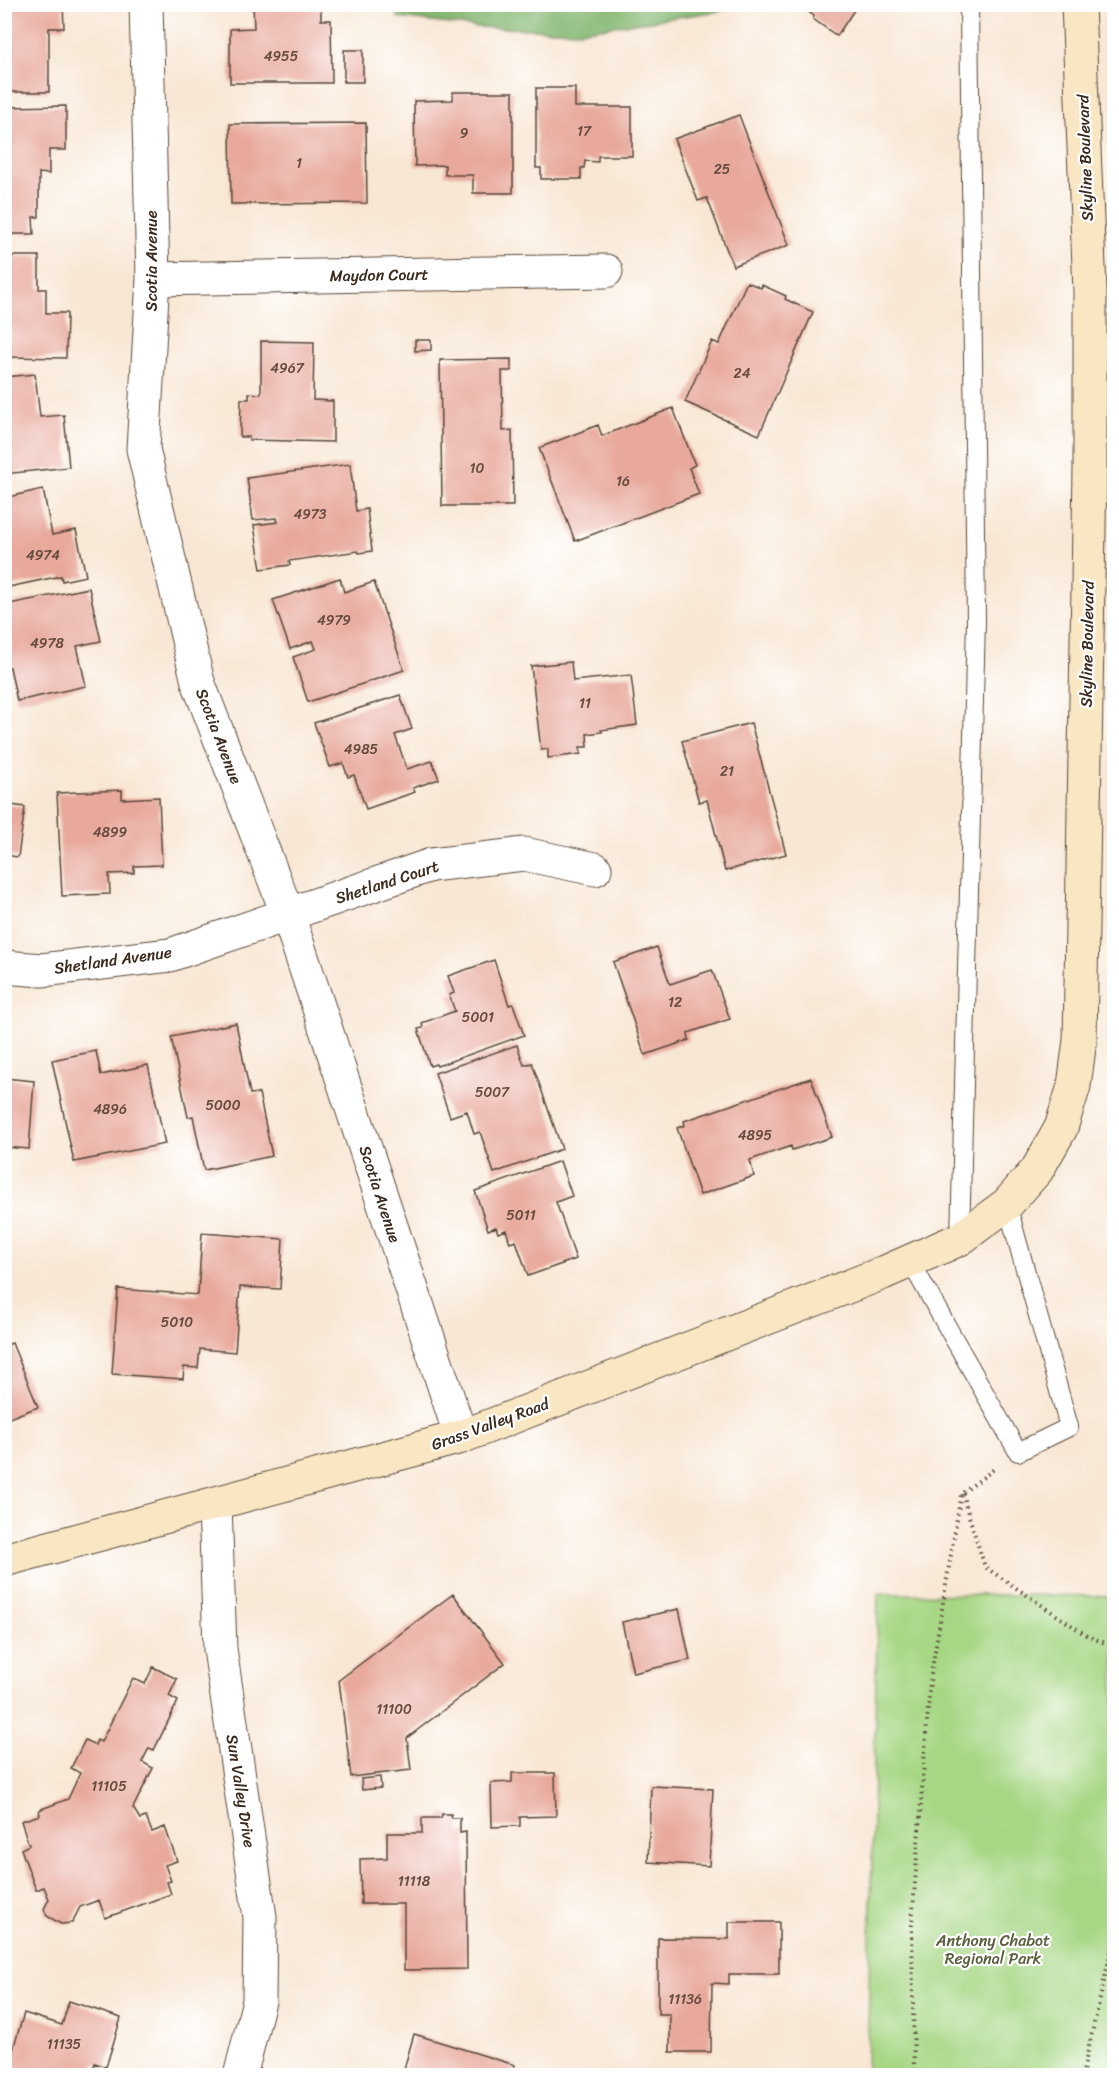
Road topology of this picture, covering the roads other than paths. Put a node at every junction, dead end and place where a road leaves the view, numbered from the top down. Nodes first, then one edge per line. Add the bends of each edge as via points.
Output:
1 (146, 4) edge
2 (969, 4) edge
3 (1078, 4) edge
4 (606, 271) dead end
5 (153, 279) junction
6 (595, 869) dead end
7 (288, 915) junction
8 (4, 967) edge
9 (1007, 1204) junction
10 (960, 1239) junction
11 (910, 1261) junction
12 (461, 1437) junction
13 (215, 1504) junction
14 (4, 1560) edge
15 (240, 2076) edge

1 - 5 street, Scotia Avenue
2 - 10 lane via 976,621
3 - 9 main road, Skyline Boulevard via 1090,291 1080,1040 1074,1086 1061,1128 1037,1170
4 - 5 street, Maydon Court
5 - 7 street, Scotia Avenue via 143,449 198,682
6 - 7 street, Shetland Court via 524,854 431,866
7 - 8 street, Shetland Avenue via 170,955 42,970
7 - 12 street, Scotia Avenue
9 - 10 main road, Skyline Boulevard
9 - 11 lane via 1069,1427 1018,1452
10 - 11 main road, Grass Valley Road
11 - 12 main road, Grass Valley Road
12 - 13 main road, Grass Valley Road
13 - 14 main road, Grass Valley Road
13 - 15 street, Sun Valley Drive via 220,1649 260,1917 259,2001

